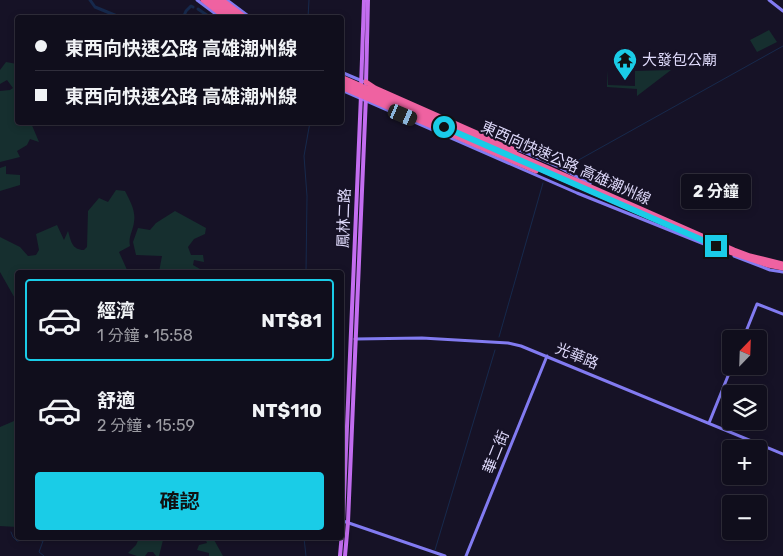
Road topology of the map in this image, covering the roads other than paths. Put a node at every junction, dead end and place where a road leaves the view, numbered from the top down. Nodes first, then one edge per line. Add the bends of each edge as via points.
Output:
1 (197, 0) edge
2 (203, 0) edge
3 (209, 0) edge
4 (216, 0) edge
5 (222, 0) edge
6 (227, 0) edge
7 (364, 0) edge
8 (368, 0) edge
9 (769, 0) edge
10 (783, 10) edge
11 (217, 15) edge
12 (222, 15) edge
13 (229, 15) edge
14 (236, 15) edge
15 (242, 15) edge
16 (247, 15) edge
17 (344, 73) edge
18 (344, 78) edge
19 (363, 81) junction
20 (344, 83) edge
21 (344, 90) edge
22 (363, 99) junction
23 (589, 186) junction
24 (621, 205) junction
25 (783, 263) edge
26 (783, 270) edge
27 (783, 314) edge
28 (747, 330) edge
29 (350, 338) junction
30 (355, 339) junction
31 (547, 356) junction
32 (728, 375) edge
33 (709, 423) junction
34 (783, 454) edge
35 (346, 521) junction
36 (344, 533) edge
37 (343, 540) edge
38 (340, 556) edge
39 (345, 556) edge
40 (445, 556) edge
41 (466, 556) edge

1 - 11 main road
2 - 12 highway
3 - 13 highway
4 - 14 highway
5 - 15 highway
6 - 16 main road
7 - 19 main road, 鳳林二路
8 - 19 main road, 鳳林二路
9 - 10 main road
17 - 19 main road
18 - 23 highway, 東西向快速公路 高雄潮州線
19 - 22 main road, 鳳林二路
19 - 23 highway
19 - 25 main road via 740,250
20 - 24 highway, 東西向快速公路 高雄潮州線
21 - 22 highway
22 - 24 highway
22 - 26 main road via 613,208 747,262 770,270
22 - 29 main road, 鳳林二路
22 - 30 main road, 鳳林二路
23 - 25 highway, 東西向快速公路 高雄潮州線 via 734,250
24 - 26 highway, 東西向快速公路 高雄潮州線 via 732,253
27 - 28 main road via 757,304
29 - 30 main road, 光華路
29 - 35 main road, 鳳林二路
30 - 31 main road, 光華路 via 422,338 508,343
30 - 35 main road, 鳳林二路
31 - 33 main road, 光華路
31 - 41 main road, 華二街
32 - 33 main road
33 - 34 main road, 光華路
35 - 36 main road, 鳳林二路
35 - 39 main road, 鳳林二路
35 - 40 main road
37 - 38 main road, 鳳林二路

